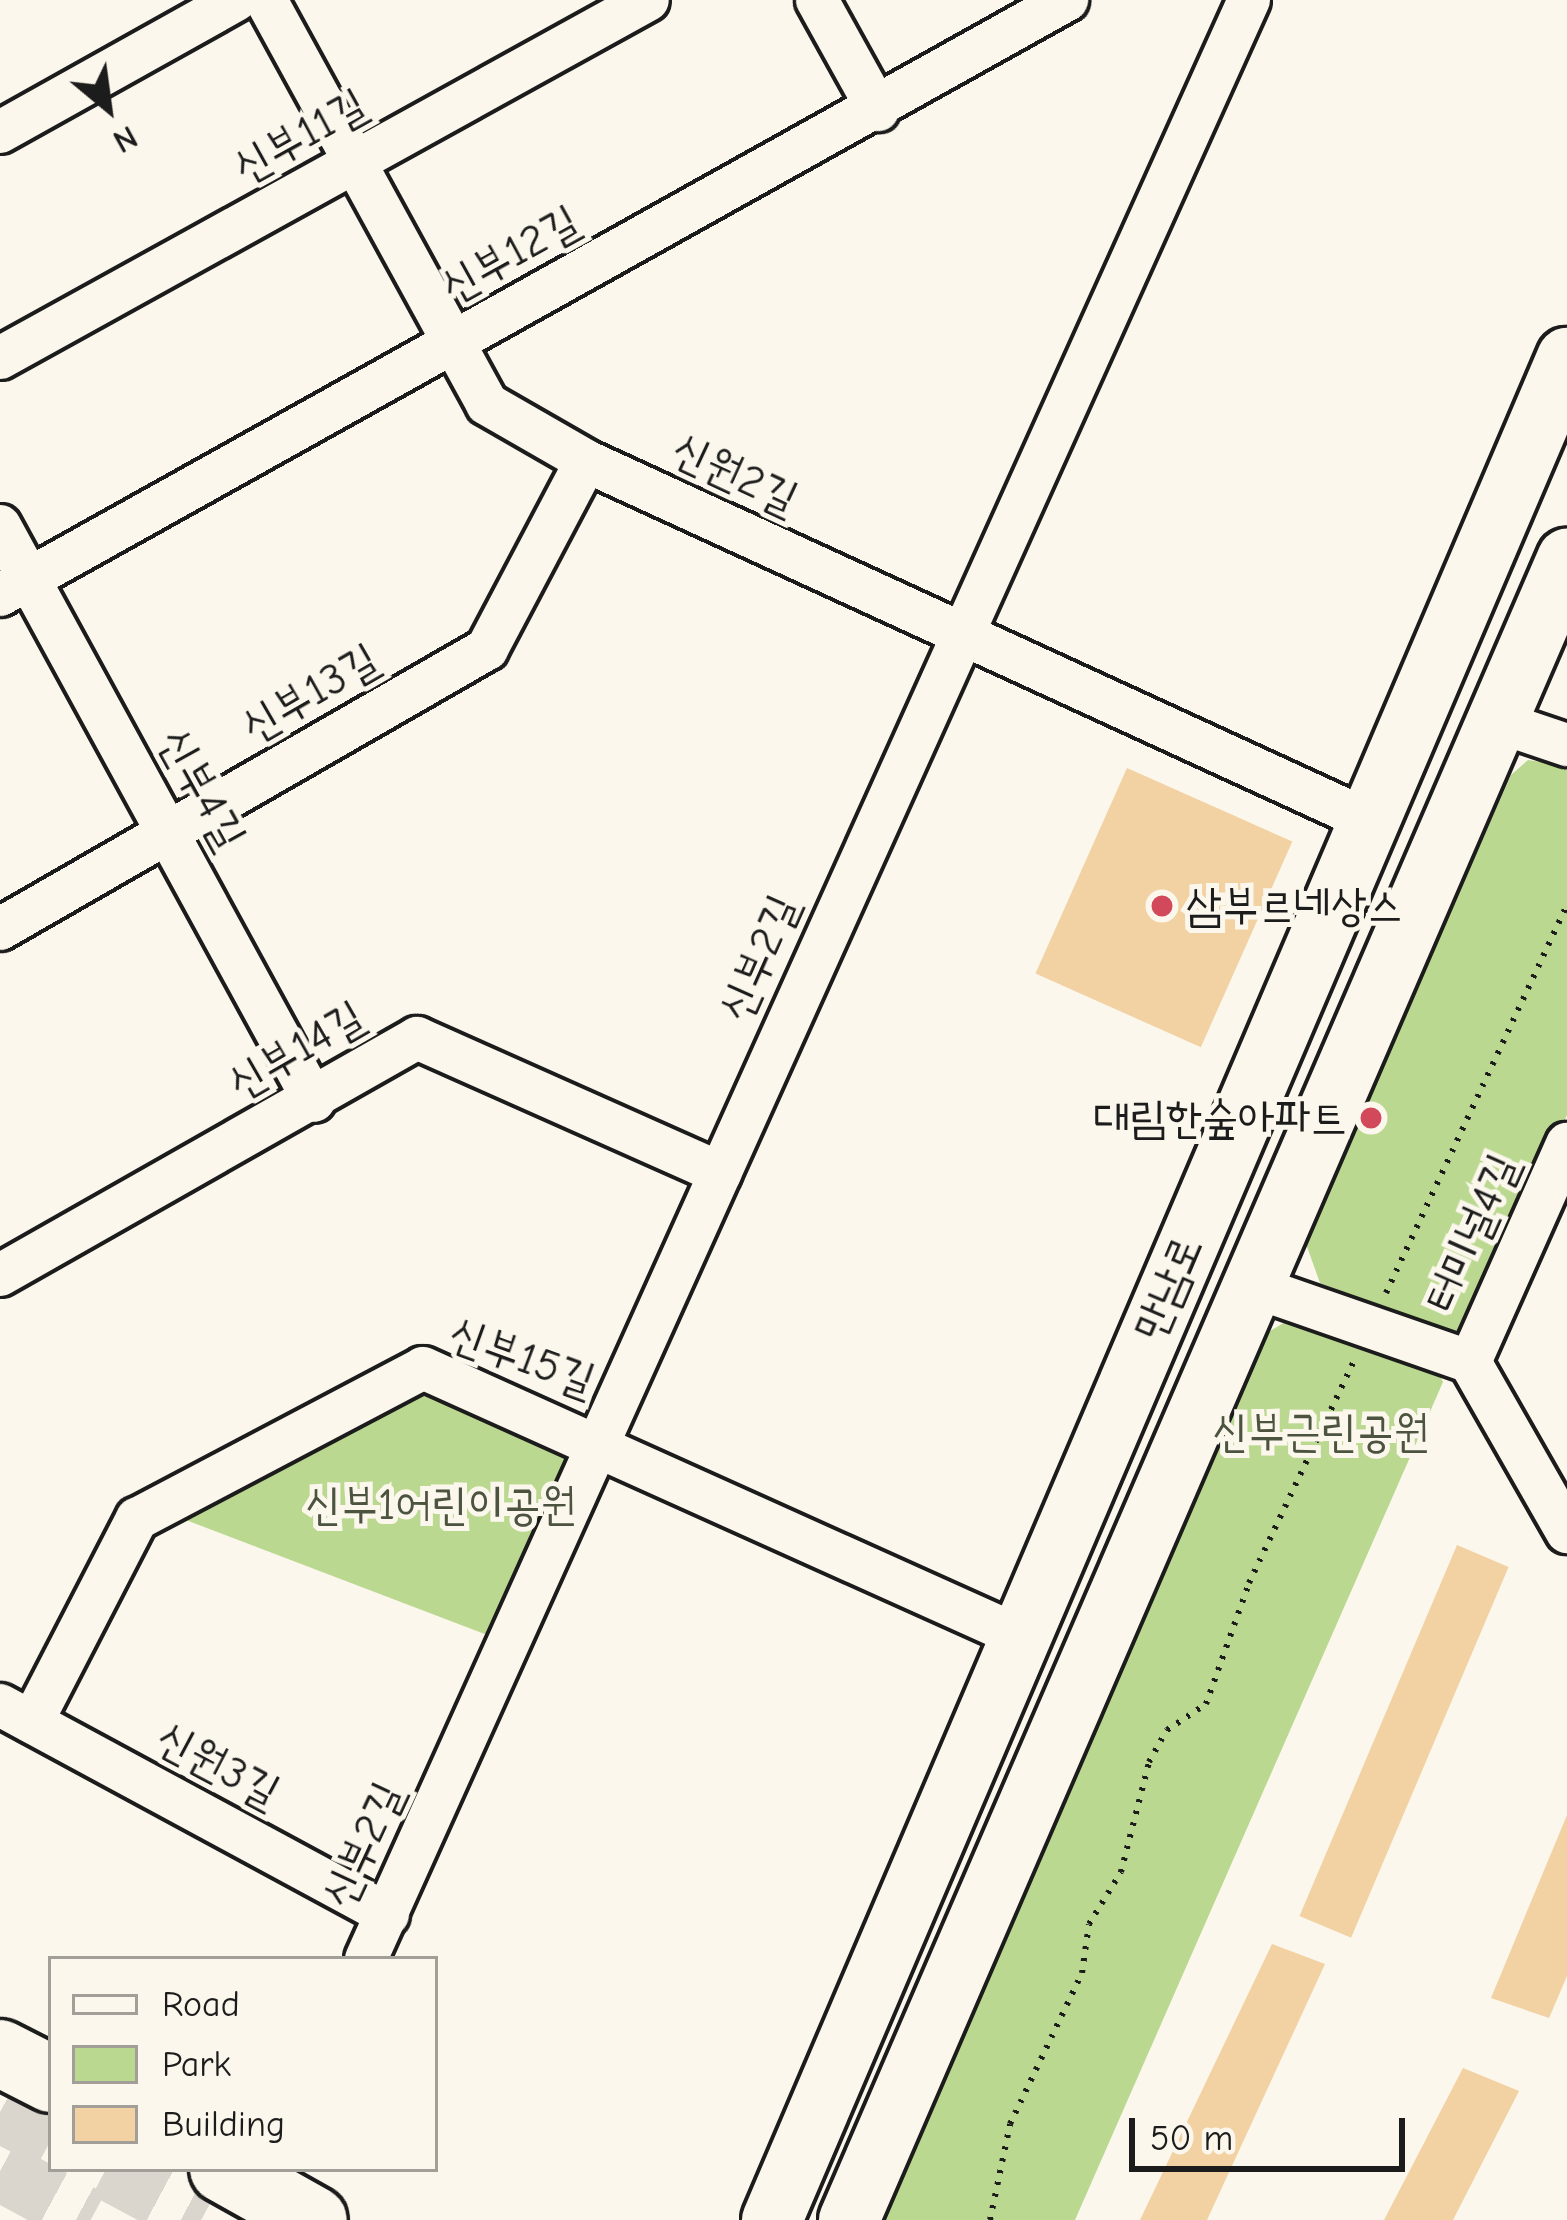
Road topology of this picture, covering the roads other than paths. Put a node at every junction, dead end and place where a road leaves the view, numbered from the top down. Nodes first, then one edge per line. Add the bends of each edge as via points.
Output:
1 (236, 0) edge
2 (266, 0) edge
3 (648, 0) edge
4 (818, 0) edge
5 (1067, 0) edge
6 (1249, 0) edge
7 (878, 110) junction
8 (0, 132) edge
9 (355, 165) junction
10 (452, 344) junction
11 (0, 358) edge
12 (1567, 358) edge
13 (586, 461) junction
14 (0, 526) edge
15 (1567, 559) edge
16 (14, 588) edge
17 (958, 632) junction
18 (1499, 722) junction
19 (1567, 745) edge
20 (1365, 819) junction
21 (170, 834) junction
22 (0, 929) edge
23 (314, 1101) junction
24 (1567, 1144) edge
25 (720, 1173) junction
26 (1557, 1198) edge
27 (0, 1275) edge
28 (1258, 1288) junction
29 (1470, 1362) junction
30 (603, 1440) junction
31 (1567, 1532) edge
32 (1021, 1637) junction
33 (16, 1714) edge
34 (388, 1915) junction
35 (368, 1956) edge
36 (0, 2053) edge
37 (48, 2077) edge
38 (257, 2186) edge
39 (772, 2217) edge
40 (314, 2220) edge
41 (849, 2220) edge

1 - 8 street
2 - 9 street, 신원2길
3 - 9 street, 신부11길
4 - 7 street
5 - 7 street, 신부12길
6 - 17 street, 신부2길
7 - 10 street, 신부12길
9 - 10 street, 신원2길
9 - 11 street, 신부11길
10 - 13 street, 신원2길 via 487,404
10 - 16 street, 신부12길
12 - 20 main road, 만남로
13 - 17 street, 신원2길
13 - 21 street, 신부13길 via 487,649
14 - 16 street, 신부4길
15 - 18 main road, 만남로
16 - 21 street, 신부4길
17 - 20 street, 신원2길
17 - 25 street, 신부2길
18 - 19 street
18 - 28 main road, 만남로
20 - 32 main road, 만남로
21 - 22 street, 신부13길
21 - 23 street, 신부4길
23 - 25 street, 신부14길 via 417,1038
23 - 27 street, 신부14길
24 - 26 street, 터미널4길
25 - 30 street, 신부2길
26 - 29 street, 터미널4길
28 - 29 street
28 - 41 main road, 만남로
29 - 31 street
30 - 32 street, 신부15길
30 - 33 street, 신부15길 via 423,1368 137,1519
30 - 34 street, 신부2길
32 - 39 main road, 만남로
33 - 34 street, 신원3길
34 - 35 street, 신부2길
36 - 37 main road
38 - 40 main road

